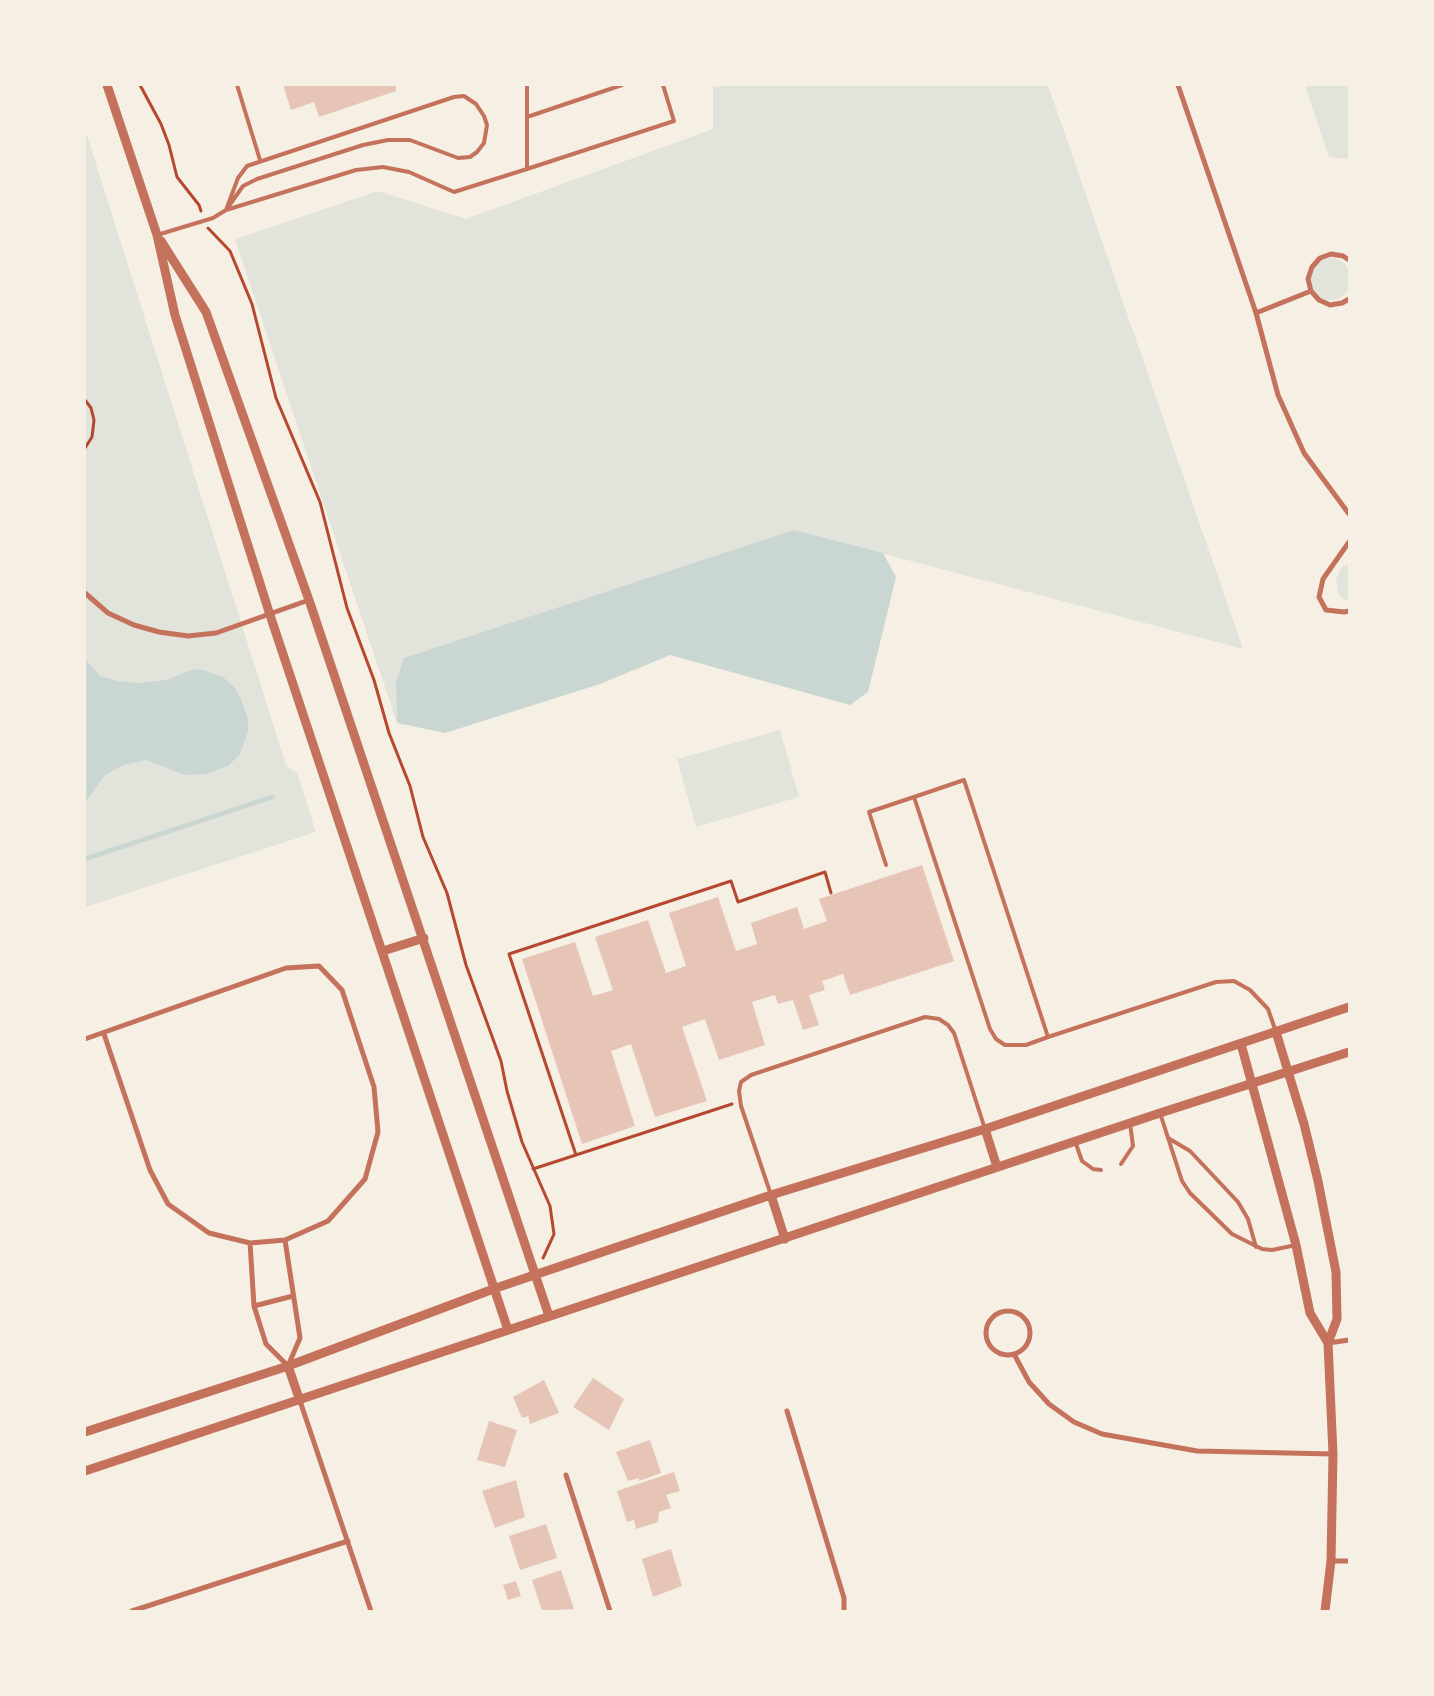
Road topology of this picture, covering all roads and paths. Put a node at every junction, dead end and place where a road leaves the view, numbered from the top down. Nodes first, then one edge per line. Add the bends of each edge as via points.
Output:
1 (107, 85) edge
2 (140, 85) edge
3 (237, 85) edge
4 (527, 85) edge
5 (622, 85) edge
6 (662, 85) edge
7 (1178, 85) edge
8 (527, 118) junction
9 (260, 160) junction
10 (527, 169) junction
11 (226, 210) junction
12 (204, 220) junction
13 (157, 235) junction
14 (1349, 260) edge
15 (1311, 291) junction
16 (1349, 299) edge
17 (1256, 313) junction
18 (85, 400) edge
19 (85, 448) edge
20 (1349, 514) edge
21 (1349, 542) edge
22 (85, 593) edge
23 (309, 600) junction
24 (1349, 611) edge
25 (270, 615) junction
26 (914, 797) junction
27 (886, 865) dead end
28 (831, 893) dead end
29 (424, 938) junction
30 (383, 951) junction
31 (1349, 1007) edge
32 (1276, 1032) junction
33 (104, 1034) junction
34 (1048, 1038) junction
35 (85, 1039) edge
36 (1241, 1044) junction
37 (1349, 1052) edge
38 (1289, 1072) junction
39 (1252, 1084) junction
40 (740, 1102) junction
41 (1160, 1113) junction
42 (1130, 1122) junction
43 (985, 1129) junction
44 (1168, 1138) junction
45 (1075, 1141) junction
46 (576, 1155) junction
47 (1122, 1164) dead end
48 (997, 1167) junction
49 (533, 1169) junction
50 (1102, 1170) dead end
51 (771, 1195) junction
52 (785, 1239) junction
53 (285, 1240) junction
54 (250, 1243) junction
55 (1296, 1245) junction
56 (1256, 1247) junction
57 (536, 1275) junction
58 (496, 1288) junction
59 (293, 1296) junction
60 (254, 1306) junction
61 (550, 1316) junction
62 (508, 1330) junction
63 (1349, 1340) edge
64 (1328, 1343) junction
65 (1014, 1354) junction
66 (288, 1366) junction
67 (300, 1400) junction
68 (787, 1410) dead end
69 (85, 1432) edge
70 (1333, 1454) junction
71 (85, 1471) edge
72 (566, 1475) dead end
73 (348, 1540) junction
74 (1349, 1561) edge
75 (1330, 1562) junction
76 (132, 1611) edge
77 (371, 1611) edge
78 (610, 1611) edge
79 (844, 1611) edge
80 (1325, 1611) edge

1 - 13 street
2 - 12 path via 161,124 177,177 199,205
3 - 9 lane
4 - 8 lane
5 - 8 lane
6 - 10 lane via 674,121
7 - 17 street
8 - 10 lane
9 - 11 lane via 247,166 238,178
9 - 11 lane via 454,97 464,96 476,104 487,125 484,143 470,157 458,158 410,140 363,145 257,179 243,186
10 - 11 lane via 454,192 409,172 383,167 356,170
11 - 12 lane
12 - 13 lane
12 - 49 path via 230,251 252,304 276,398 320,502 344,600 374,680 423,837 447,893 466,965 501,1061 506,1092
13 - 23 street via 206,312
13 - 25 street via 175,315
14 - 15 street via 1331,254 1320,258 1308,279
15 - 16 street via 1330,305
15 - 17 street
17 - 20 street via 1278,395 1304,453
18 - 19 path via 94,420 92,437
21 - 24 street via 1323,579 1319,597 1326,610
22 - 25 street via 108,613 134,625 188,636 216,633
23 - 25 street
23 - 29 street
25 - 30 street
26 - 27 lane via 869,812
26 - 34 lane via 990,1029 1005,1045 1016,1046
26 - 34 lane via 964,780
28 - 46 path via 825,872 738,902 731,881 509,954
29 - 30 street
29 - 57 street
30 - 58 street
31 - 32 street
32 - 34 lane via 1268,1009 1250,990 1234,981 1216,982
32 - 36 street
32 - 38 street
33 - 35 street
33 - 53 street via 286,968 319,966 342,990 374,1087 378,1132 365,1179 328,1220
33 - 54 street via 150,1170 168,1204 209,1233
36 - 39 street
36 - 43 street
37 - 38 street
38 - 39 street
38 - 64 street via 1318,1181 1336,1272 1336,1319
39 - 41 street
39 - 55 street
40 - 43 lane via 738,1091 741,1082 751,1075 925,1017 939,1019 954,1033
40 - 46 path
40 - 51 lane
41 - 42 street
41 - 44 lane
42 - 45 street
42 - 47 lane via 1133,1146
43 - 48 street
43 - 51 street
44 - 56 lane via 1190,1151 1238,1202 1248,1219
44 - 56 lane via 1176,1168 1190,1193 1232,1234
45 - 48 street
45 - 50 lane via 1082,1161 1087,1166
46 - 49 path
48 - 52 street
49 - 57 path via 550,1206 554,1234
51 - 52 street
51 - 57 street
52 - 61 street
53 - 54 street
53 - 59 street
54 - 60 street
55 - 56 lane via 1272,1250
55 - 64 street via 1310,1313
57 - 58 street
57 - 61 street
58 - 62 street
58 - 66 street
59 - 60 street
59 - 66 street via 300,1338
60 - 66 street via 266,1344
61 - 62 street
62 - 67 street
63 - 64 street
64 - 70 street
65 - 65 street via 1026,1346 1028,1326 1025,1319 1014,1312 1000,1312 988,1322 986,1337 993,1350
65 - 70 street via 1029,1382 1049,1404 1074,1422 1102,1434 1197,1450
66 - 67 street
66 - 69 street
67 - 71 street
67 - 73 street
68 - 79 street via 844,1598
70 - 75 street
72 - 78 street
73 - 76 street
73 - 77 street
74 - 75 street
75 - 80 street

